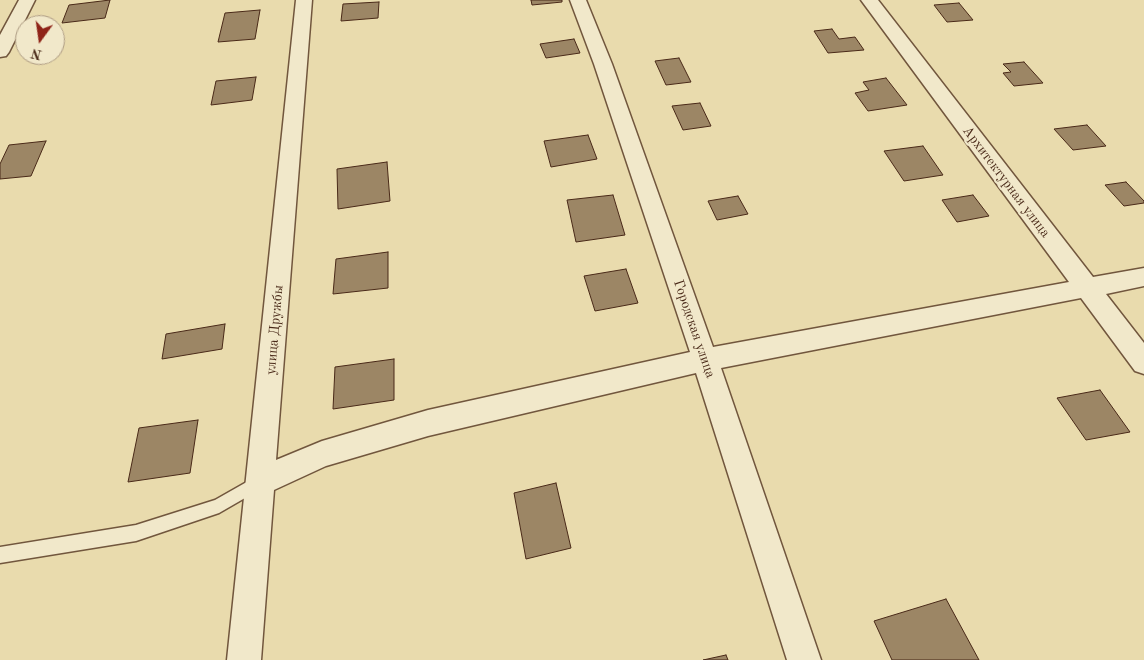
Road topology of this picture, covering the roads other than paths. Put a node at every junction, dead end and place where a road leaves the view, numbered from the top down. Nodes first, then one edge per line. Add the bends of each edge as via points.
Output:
1 (28, 0) edge
2 (304, 0) edge
3 (578, 0) edge
4 (869, 0) edge
5 (0, 52) edge
6 (1144, 277) edge
7 (1086, 287) junction
8 (705, 360) junction
9 (1144, 364) edge
10 (262, 481) junction
11 (0, 554) edge
12 (244, 660) edge
13 (804, 660) edge

1 - 5 street
2 - 10 street, улица Дружбы
3 - 8 street, Городская улица
4 - 7 street, Архитектурная улица
6 - 7 street
7 - 8 street
7 - 9 street, Архитектурная улица
8 - 10 street via 428,423 322,454
8 - 13 street, Городская улица
10 - 11 lane via 219,506 136,533
10 - 12 street, улица Дружбы

